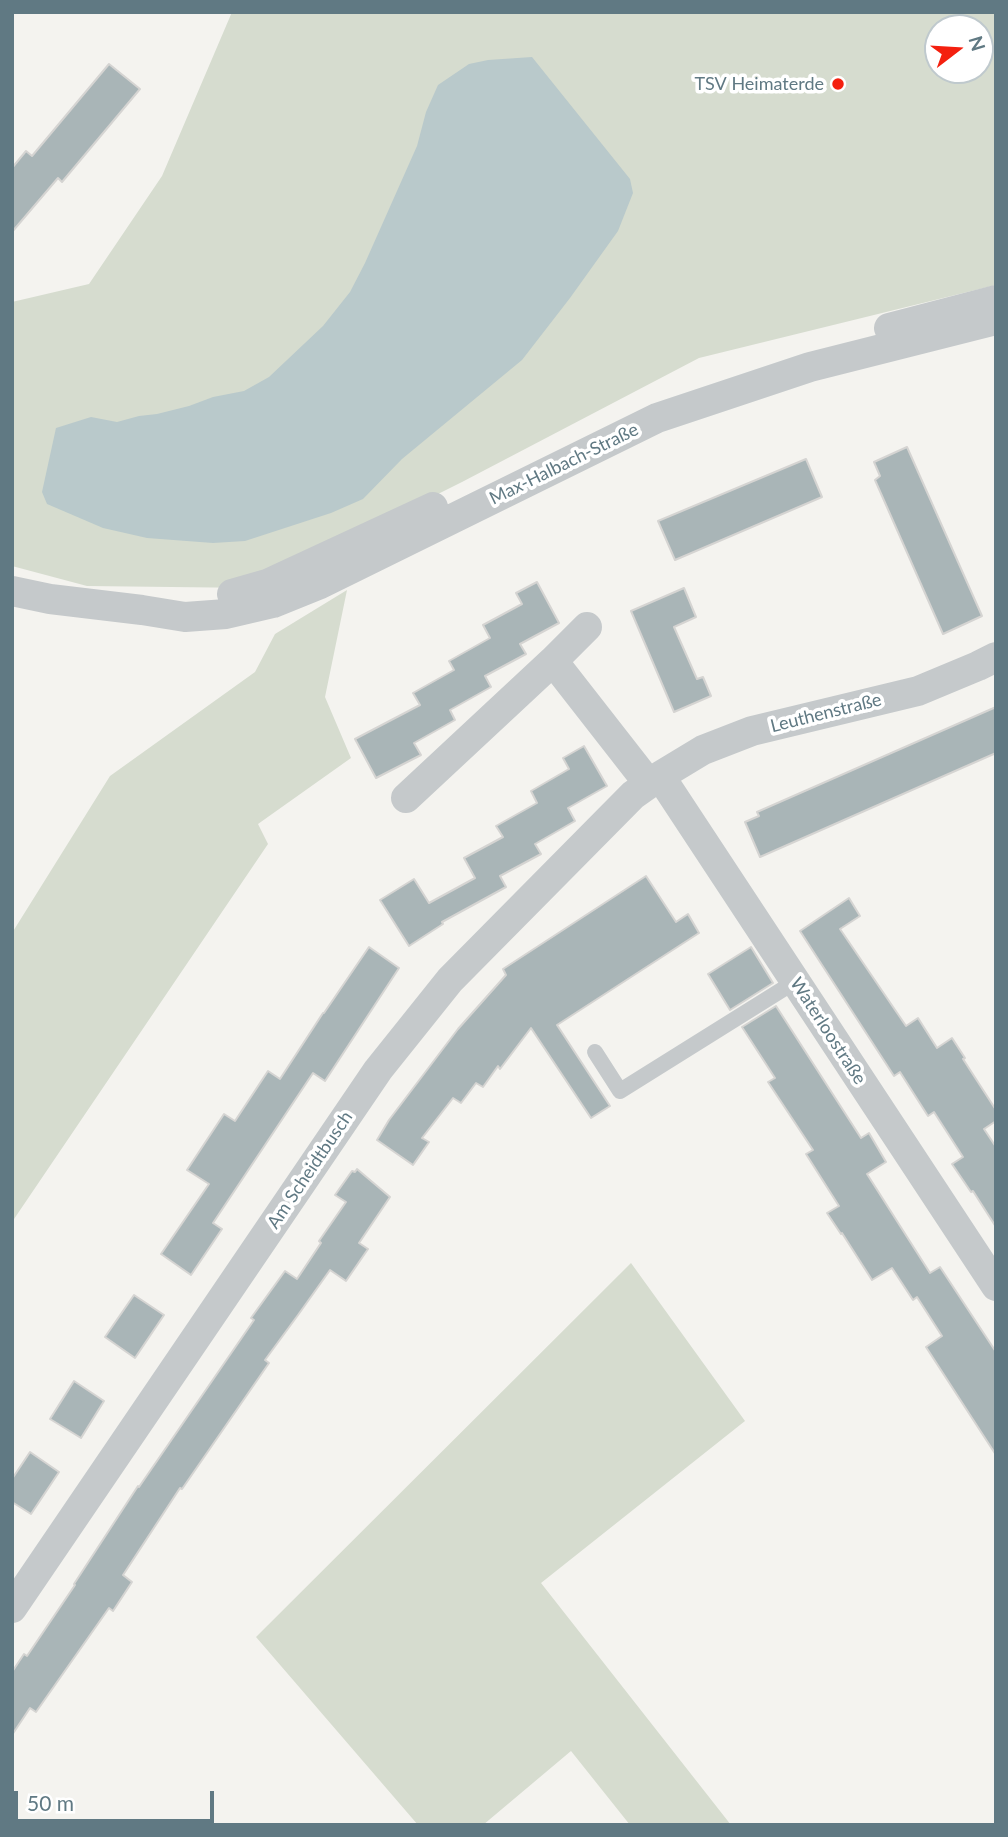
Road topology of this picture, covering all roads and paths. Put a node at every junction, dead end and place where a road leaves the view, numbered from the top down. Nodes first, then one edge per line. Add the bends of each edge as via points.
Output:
1 (996, 300) edge
2 (996, 320) edge
3 (12, 591) edge
4 (142, 610) junction
5 (587, 627) dead end
6 (996, 657) edge
7 (553, 662) junction
8 (655, 780) junction
9 (406, 798) dead end
10 (796, 981) junction
11 (595, 1052) dead end
12 (996, 1286) edge
13 (12, 1608) edge

1 - 4 street, Max-Halbach-Straße via 803,351 648,405 267,584 222,597
2 - 4 street, Max-Halbach-Straße via 810,367 657,418 273,603 185,617
3 - 4 street, Max-Halbach-Straße
5 - 7 street
6 - 8 street, Leuthenstraße via 918,691 752,731 703,750
7 - 8 street, Waterloostraße
7 - 9 street
8 - 10 street, Waterloostraße
8 - 13 street, Am Scheidtbusch via 633,795 450,980 385,1060
10 - 11 lane via 620,1091
10 - 12 street, Waterloostraße

